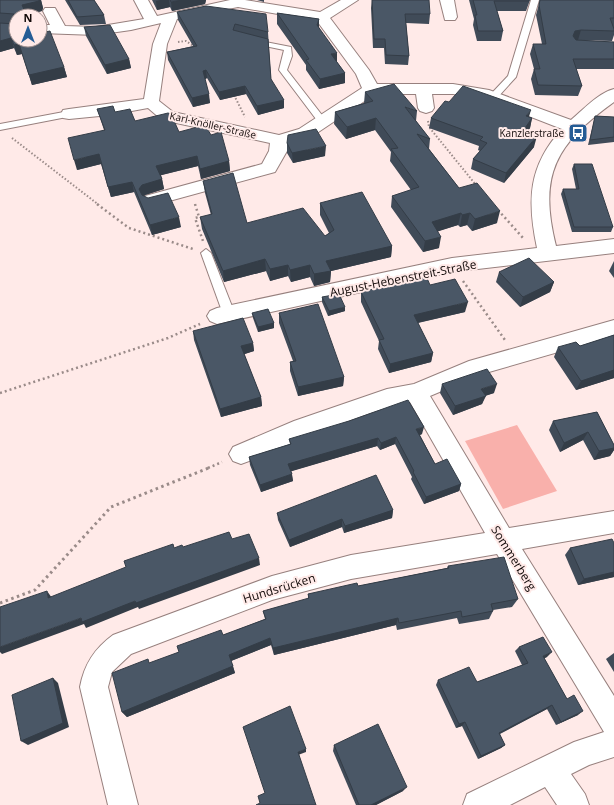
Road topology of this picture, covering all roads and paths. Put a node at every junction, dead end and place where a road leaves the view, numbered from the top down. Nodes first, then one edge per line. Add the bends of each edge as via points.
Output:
1 (141, 0) edge
2 (315, 0) edge
3 (351, 0) edge
4 (447, 0) edge
5 (535, 0) edge
6 (237, 1) edge
7 (50, 11) dead end
8 (171, 16) junction
9 (318, 16) junction
10 (450, 17) dead end
11 (152, 20) junction
12 (48, 29) edge
13 (60, 29) junction
14 (245, 38) edge
15 (160, 44) junction
16 (197, 49) edge
17 (423, 88) junction
18 (371, 89) junction
19 (233, 94) edge
20 (614, 94) edge
21 (494, 96) junction
22 (151, 103) junction
23 (426, 108) joint
24 (69, 114) joint
25 (322, 121) junction
26 (573, 127) junction
27 (0, 128) edge
28 (236, 131) junction
29 (7, 135) dead end
30 (279, 140) junction
31 (477, 186) edge
32 (190, 191) junction
33 (151, 200) edge
34 (496, 209) edge
35 (614, 246) edge
36 (206, 253) junction
37 (544, 255) junction
38 (452, 265) junction
39 (223, 315) junction
40 (614, 328) edge
41 (499, 360) junction
42 (416, 392) junction
43 (0, 393) edge
44 (241, 454) joint
45 (614, 522) edge
46 (504, 540) junction
47 (0, 603) edge
48 (614, 722) edge
49 (614, 743) edge
50 (550, 768) junction
51 (123, 805) edge
52 (478, 805) edge
53 (574, 805) edge

1 - 11 street
2 - 9 street
3 - 9 street
4 - 10 street
5 - 21 lane via 512,77
6 - 8 street
6 - 9 street
7 - 13 street
8 - 11 street
8 - 15 street
9 - 18 street via 364,73
11 - 13 street via 96,31
12 - 13 street
14 - 25 lane via 288,49 283,70
15 - 16 path via 186,41
15 - 22 street
17 - 18 street
17 - 21 street via 453,89
17 - 23 street
18 - 25 street, Karl-Knöller-Straße
19 - 28 path via 245,114 245,119
20 - 26 street
21 - 26 street
22 - 24 street
22 - 28 street, Karl-Knöller-Straße via 168,116
23 - 31 path via 429,127
24 - 27 lane
25 - 30 street, Karl-Knöller-Straße via 305,133
26 - 37 street via 553,150 544,169 539,199
28 - 30 street, Karl-Knöller-Straße
29 - 36 path via 130,228
30 - 32 street via 278,151 269,168
32 - 33 street
32 - 36 path via 200,217 195,218
34 - 37 path
35 - 37 street, August-Hebenstreit-Straße
36 - 39 lane
37 - 38 street, August-Hebenstreit-Straße
38 - 39 street, August-Hebenstreit-Straße
38 - 41 path via 510,346
39 - 43 path via 168,338
40 - 41 street
41 - 42 street
42 - 44 street via 346,412
42 - 46 street, Sommerberg
44 - 47 path via 111,507 35,590
45 - 46 street, Hundsrücken
46 - 48 street, Sommerberg
46 - 51 street, Hundsrücken via 351,567 272,588 122,644 100,663 94,687
49 - 50 street via 584,752
50 - 52 street
50 - 53 street

